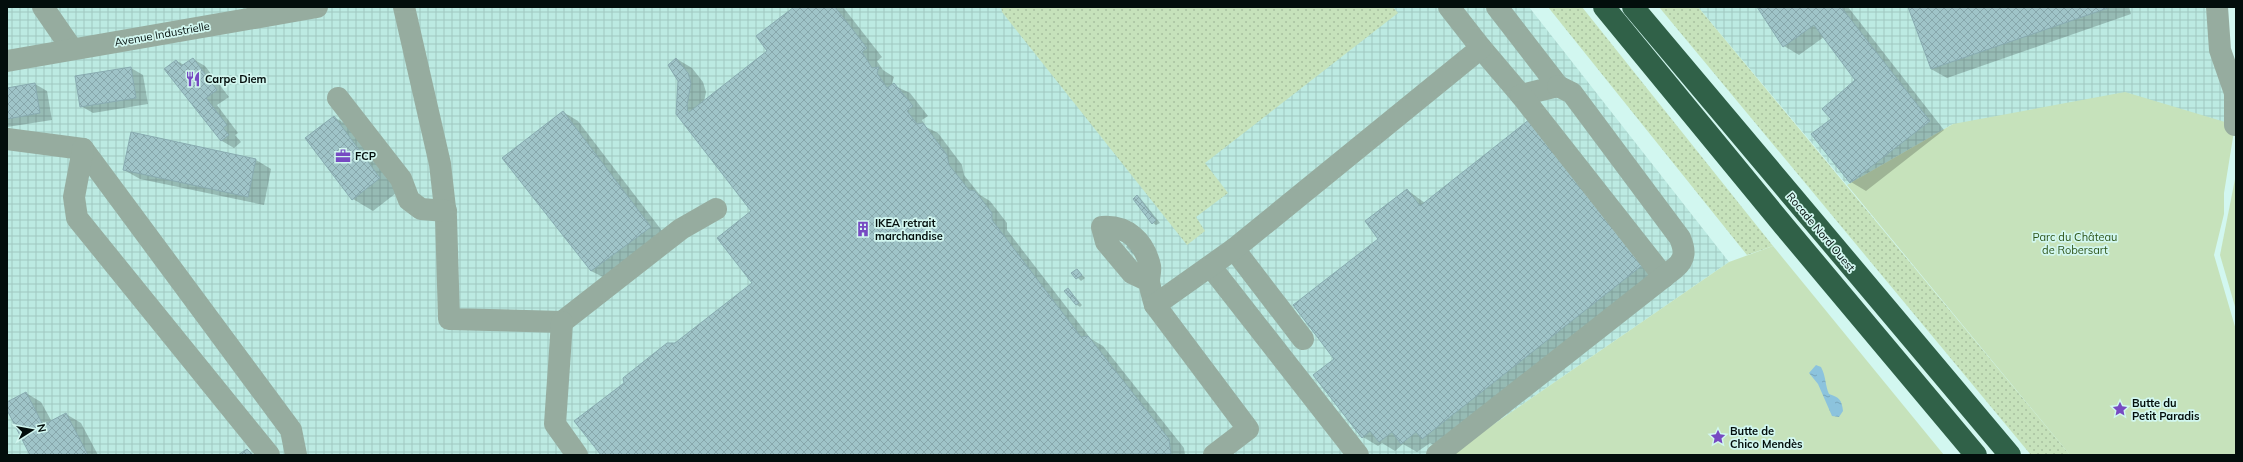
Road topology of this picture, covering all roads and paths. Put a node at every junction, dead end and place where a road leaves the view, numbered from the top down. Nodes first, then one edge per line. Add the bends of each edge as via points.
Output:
1 (44, 7) edge
2 (317, 7) edge
3 (404, 7) edge
4 (1449, 7) edge
5 (1497, 7) edge
6 (1604, 7) edge
7 (1633, 7) edge
8 (2224, 12) edge
9 (1481, 48) junction
10 (72, 49) junction
11 (7, 61) edge
12 (1558, 86) junction
13 (1521, 95) junction
14 (338, 98) dead end
15 (2235, 125) edge
16 (7, 139) edge
17 (83, 149) junction
18 (716, 209) dead end
19 (446, 210) junction
20 (1234, 249) junction
21 (1211, 267) junction
22 (1664, 277) junction
23 (1149, 281) dead end
24 (1155, 306) junction
25 (562, 322) junction
26 (1303, 339) dead end
27 (2005, 449) edge
28 (1972, 451) edge
29 (269, 455) edge
30 (296, 455) edge
31 (577, 455) edge
32 (1214, 455) edge
33 (1358, 455) edge
34 (1437, 455) edge

1 - 10 street
2 - 10 street, Avenue Industrielle
3 - 19 street via 436,143
4 - 9 street
5 - 12 street
6 - 28 highway
7 - 27 highway, Rocade Nord Ouest
8 - 15 street via 2220,50 2235,93
9 - 13 street
9 - 20 street
10 - 11 street, Avenue Industrielle
12 - 13 street
12 - 22 street via 1572,93 1680,238 1684,249 1682,261
13 - 22 street
14 - 19 street via 401,179 409,200 421,209
16 - 17 street
17 - 29 street via 74,197 77,218
17 - 30 street via 291,430
18 - 25 street via 681,229
19 - 25 street via 449,319
20 - 21 street
20 - 26 street
21 - 24 street
21 - 33 street
22 - 34 street
23 - 24 street
24 - 32 street via 1248,428
25 - 31 street via 555,424

